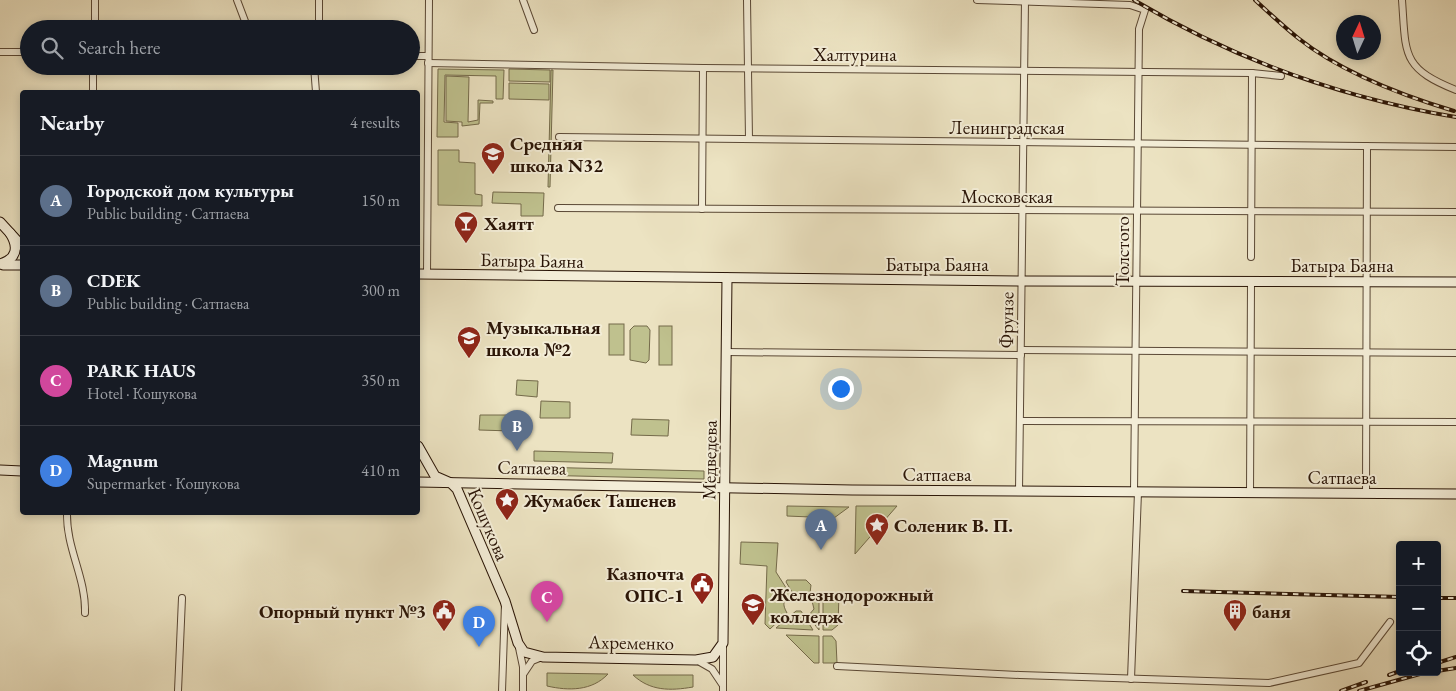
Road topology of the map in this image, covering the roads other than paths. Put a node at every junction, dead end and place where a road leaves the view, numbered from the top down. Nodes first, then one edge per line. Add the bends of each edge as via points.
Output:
1 (96, 0) edge
2 (237, 0) edge
3 (319, 0) edge
4 (429, 0) edge
5 (523, 0) edge
6 (748, 0) edge
7 (977, 0) edge
8 (1402, 0) edge
9 (1025, 1) edge
10 (95, 20) edge
11 (245, 20) edge
12 (319, 20) edge
13 (534, 30) dead end
14 (0, 52) edge
15 (20, 52) edge
16 (420, 58) edge
17 (428, 59) junction
18 (703, 68) junction
19 (748, 68) junction
20 (1024, 70) junction
21 (1139, 72) junction
22 (1252, 73) junction
23 (94, 75) edge
24 (315, 75) edge
25 (1282, 76) dead end
26 (93, 90) edge
27 (316, 90) edge
28 (1456, 90) edge
29 (558, 137) dead end
30 (701, 139) junction
31 (749, 139) junction
32 (1023, 141) junction
33 (1138, 144) junction
34 (1252, 145) junction
35 (1367, 146) junction
36 (1456, 147) edge
37 (558, 208) dead end
38 (702, 209) junction
39 (1022, 212) junction
40 (1138, 212) junction
41 (1252, 212) junction
42 (1367, 212) junction
43 (1456, 212) edge
44 (0, 222) edge
45 (10, 233) junction
46 (20, 244) edge
47 (1251, 257) dead end
48 (0, 264) edge
49 (20, 265) edge
50 (422, 274) edge
51 (727, 278) junction
52 (1022, 281) junction
53 (1137, 281) junction
54 (1251, 282) junction
55 (1367, 282) junction
56 (1456, 282) edge
57 (1137, 351) junction
58 (726, 352) junction
59 (1021, 352) junction
60 (1251, 352) junction
61 (1367, 353) junction
62 (1456, 353) edge
63 (1020, 421) junction
64 (1136, 421) junction
65 (1250, 422) junction
66 (1367, 422) junction
67 (1456, 422) edge
68 (420, 451) edge
69 (425, 462) junction
70 (0, 470) edge
71 (20, 470) edge
72 (420, 480) edge
73 (420, 481) edge
74 (451, 483) junction
75 (724, 488) junction
76 (1019, 491) junction
77 (1136, 492) junction
78 (1250, 493) junction
79 (1366, 493) junction
80 (1456, 494) edge
81 (67, 515) edge
82 (182, 598) dead end
83 (505, 600) junction
84 (85, 613) dead end
85 (1390, 622) dead end
86 (723, 643) junction
87 (519, 646) junction
88 (544, 656) junction
89 (696, 660) junction
90 (837, 666) dead end
91 (523, 674) junction
92 (1131, 679) junction
93 (723, 689) edge
94 (178, 691) edge
95 (502, 691) edge
96 (523, 691) edge

1 - 10 street
2 - 11 street
3 - 12 street
4 - 17 street
5 - 13 street
6 - 19 street
7 - 9 street
8 - 28 street via 1408,55 1424,74
9 - 20 street, Фрунзе
9 - 21 street, Толстого via 1130,5 1145,10 1139,29
14 - 15 street
16 - 17 street, Халтурина
17 - 18 street, Халтурина
17 - 50 street
18 - 19 street, Халтурина
18 - 30 street
19 - 20 street, Халтурина
19 - 31 street
20 - 21 street, Халтурина
20 - 32 street, Фрунзе
21 - 22 street, Халтурина
21 - 33 street, Толстого
22 - 25 street, Халтурина
22 - 34 street
23 - 26 street
24 - 27 street
29 - 30 street, Ленинградская
30 - 31 street, Ленинградская
30 - 38 street
31 - 32 street, Ленинградская
32 - 33 street, Ленинградская
32 - 39 street, Фрунзе
33 - 34 street, Ленинградская
33 - 40 street, Толстого
34 - 35 street, Ленинградская
34 - 41 street
35 - 36 street, Ленинградская
35 - 42 street
37 - 38 street, Московская
38 - 39 street, Московская
39 - 40 street, Московская
39 - 52 street, Фрунзе
40 - 41 street, Московская
40 - 53 street, Толстого
41 - 42 street, Московская
41 - 47 street
42 - 43 street, Московская
42 - 55 street
44 - 45 street
45 - 46 street
45 - 48 street via 16,252 11,260
48 - 49 street
50 - 51 street, Батыра Баяна
51 - 52 street, Батыра Баяна
51 - 58 street, Медведева
52 - 53 street, Батыра Баяна
52 - 59 street, Фрунзе
53 - 54 street, Батыра Баяна
53 - 57 street, Толстого
54 - 55 street, Батыра Баяна
54 - 60 street
55 - 56 street, Батыра Баяна
55 - 61 street
57 - 59 street
57 - 60 street
57 - 64 street, Толстого
58 - 59 street
58 - 75 street, Медведева
59 - 63 street, Фрунзе
60 - 61 street
60 - 65 street
61 - 62 street
61 - 66 street
63 - 64 street
63 - 76 street, Фрунзе
64 - 65 street
64 - 77 street, Толстого
65 - 66 street
65 - 78 street
66 - 67 street
66 - 79 street
68 - 69 street, Кошукова
69 - 72 street via 427,475
69 - 74 street, Кошукова via 436,477
70 - 71 street
73 - 74 street, Сатпаева
74 - 75 street, Сатпаева
74 - 83 street, Кошукова via 457,489
75 - 76 street, Сатпаева
75 - 86 street, Медведева
76 - 77 street, Сатпаева
77 - 78 street, Сатпаева
77 - 92 street, Толстого
78 - 79 street, Сатпаева
79 - 80 street, Сатпаева
81 - 84 street via 67,534 84,589
82 - 94 street
83 - 87 street, Кошукова
83 - 95 street, Кошукова
85 - 92 street via 1359,662 1269,683
86 - 89 street, Ахременко via 713,657
86 - 93 street
87 - 88 street, Ахременко via 531,655
87 - 91 street
88 - 89 street, Ахременко
88 - 91 street via 532,661
89 - 93 street via 712,669
90 - 92 street
91 - 96 street

